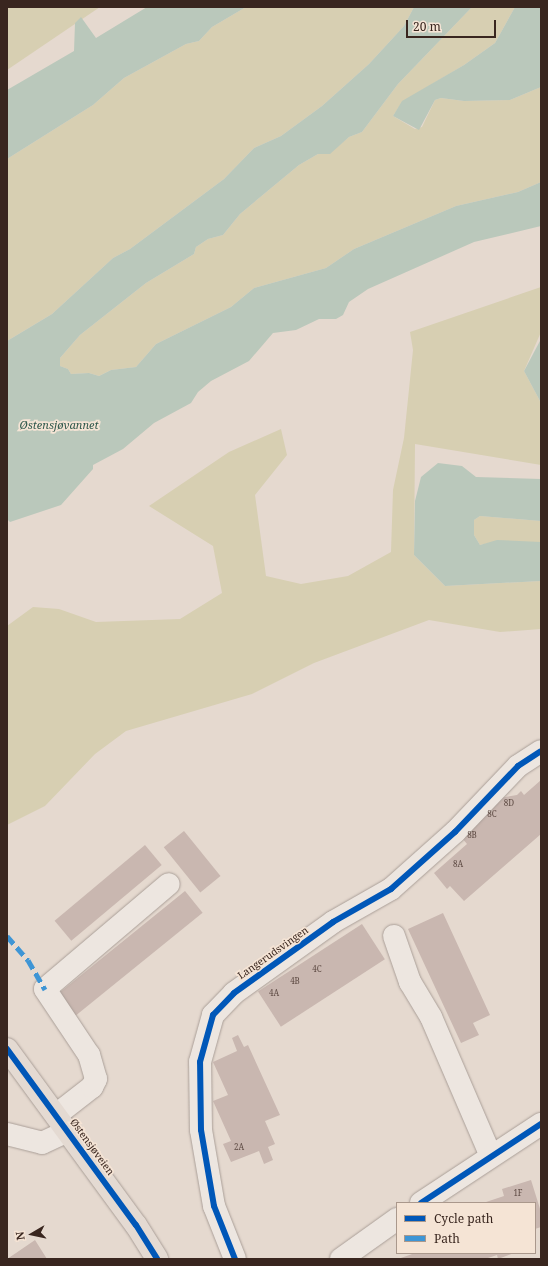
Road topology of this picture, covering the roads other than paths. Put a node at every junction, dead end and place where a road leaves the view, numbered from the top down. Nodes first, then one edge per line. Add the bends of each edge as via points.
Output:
1 (541, 751) edge
2 (169, 884) dead end
3 (394, 936) dead end
4 (7, 1049) edge
5 (62, 1123) junction
6 (541, 1124) edge
7 (7, 1134) edge
8 (491, 1156) junction
9 (422, 1202) edge
10 (396, 1219) edge
11 (157, 1259) edge
12 (235, 1259) edge
13 (341, 1259) edge

1 - 12 street, Langerudsvingen via 518,766 455,832 391,889 333,922 234,993 213,1015 200,1062 201,1130 214,1206
2 - 5 street via 45,989 90,1055 96,1079
3 - 8 street via 410,982 431,1017
4 - 5 main road, Østensjøveien
5 - 7 street via 42,1143
5 - 11 main road, Østensjøveien
6 - 8 street
8 - 9 street
10 - 13 street

